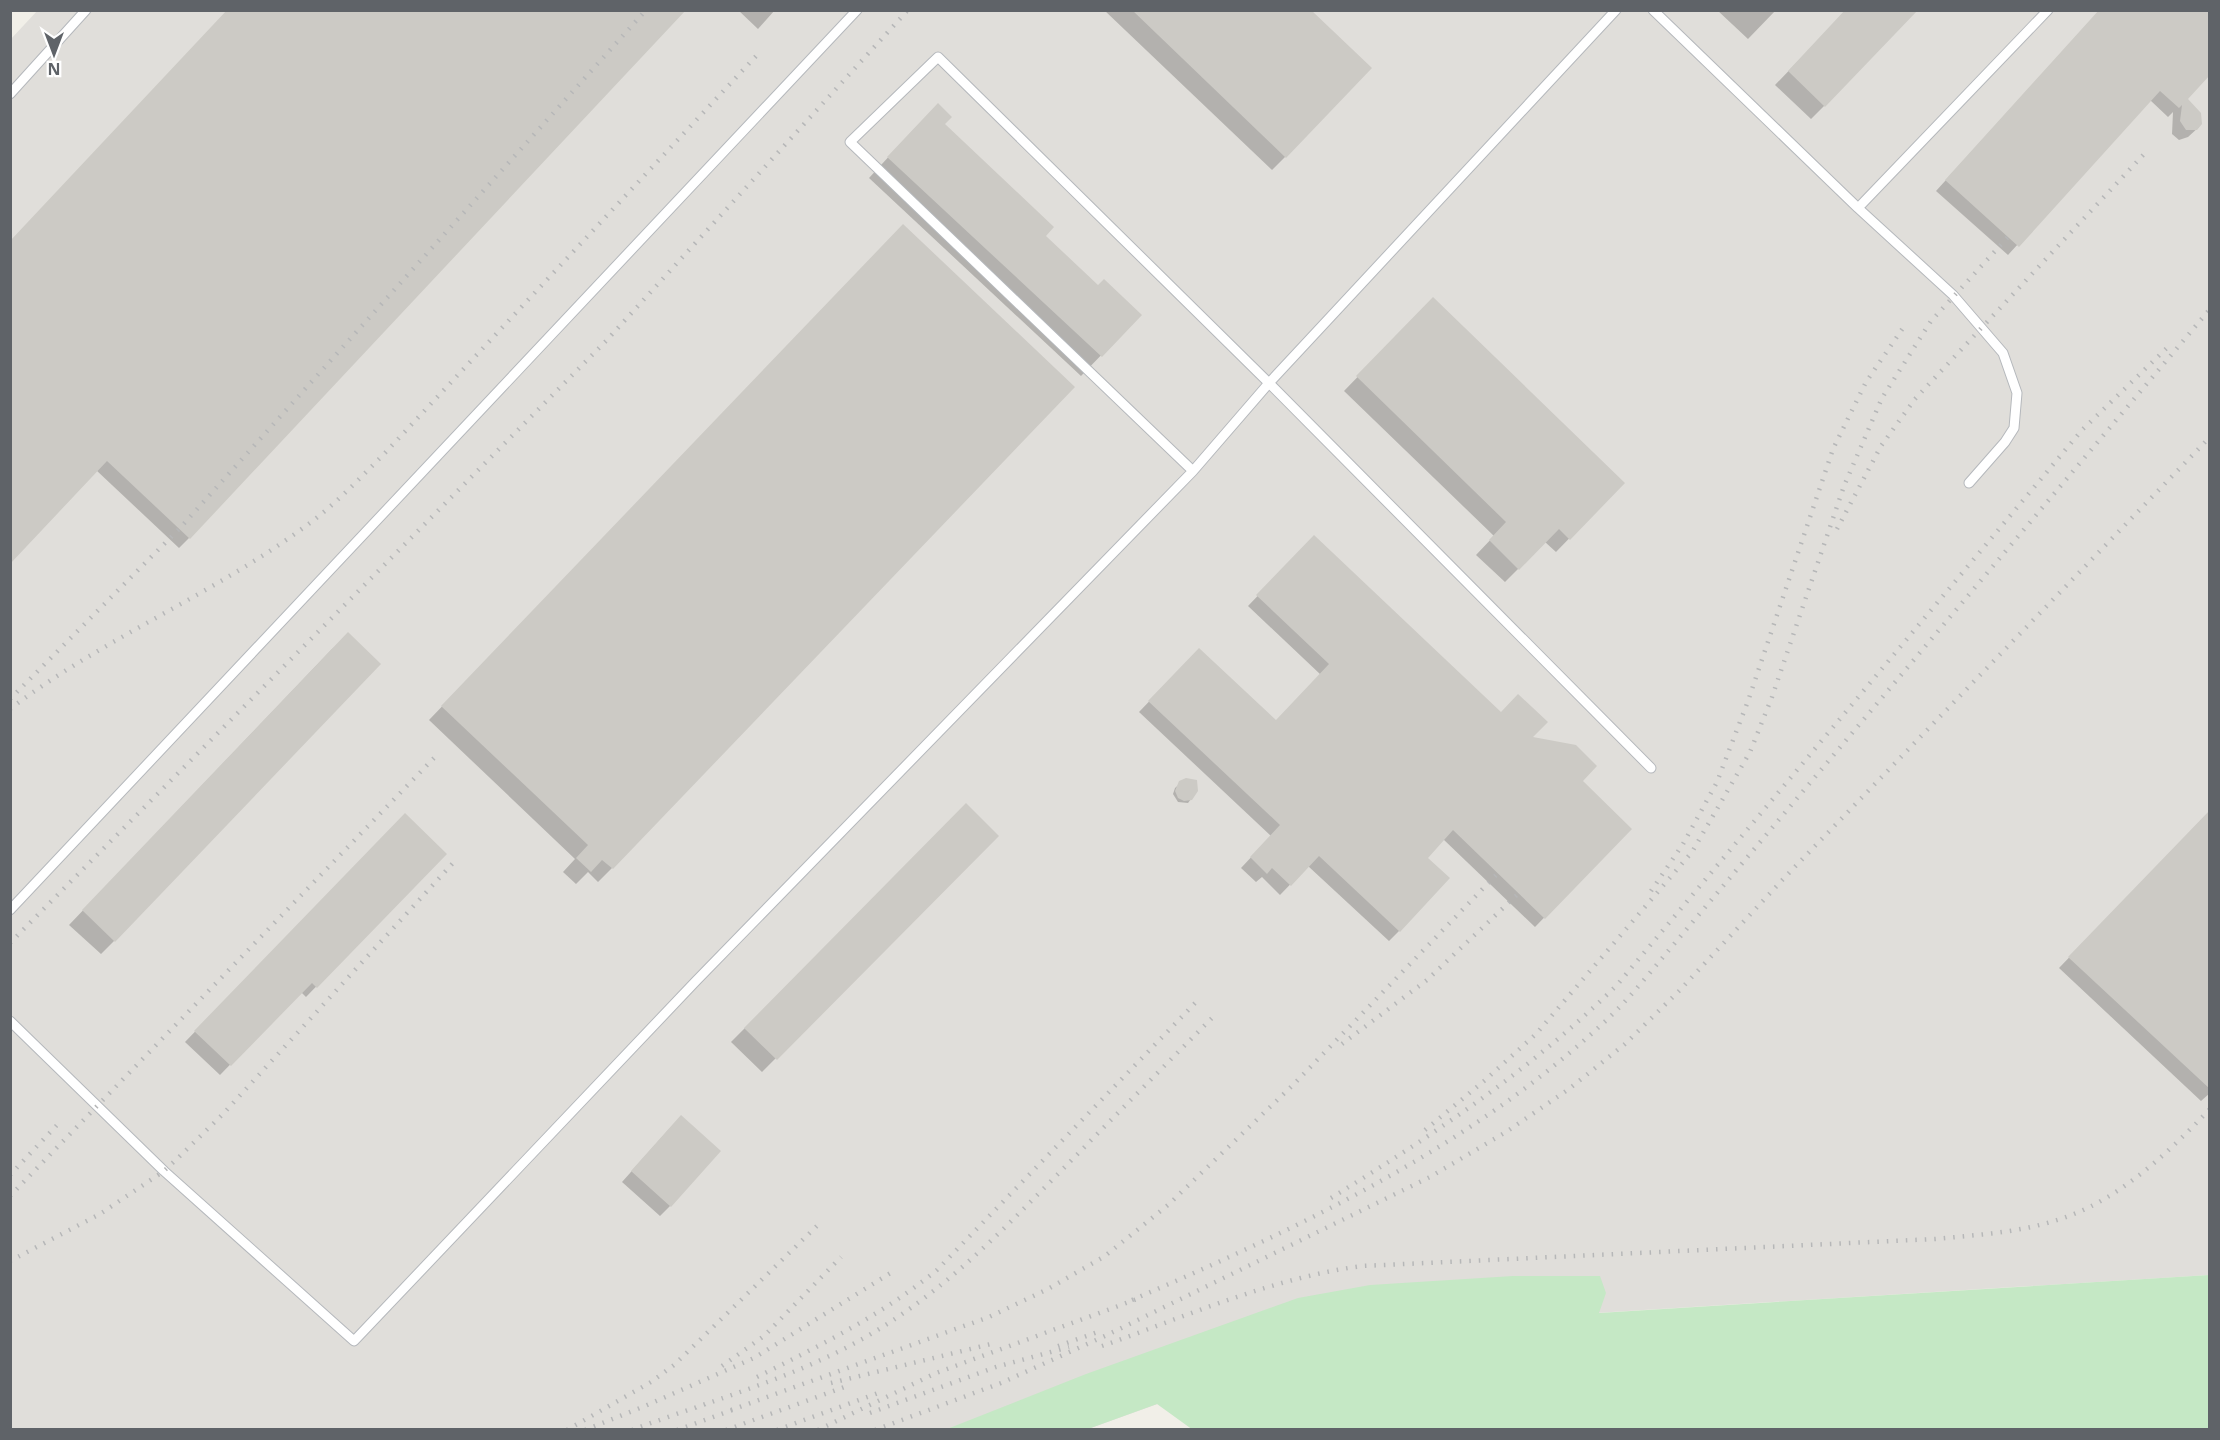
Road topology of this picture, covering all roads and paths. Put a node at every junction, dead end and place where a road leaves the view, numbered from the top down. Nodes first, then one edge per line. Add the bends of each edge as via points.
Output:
1 (86, 10) edge
2 (857, 10) edge
3 (1616, 10) edge
4 (1653, 10) edge
5 (2048, 10) edge
6 (10, 94) edge
7 (1858, 208) junction
8 (1269, 383) junction
9 (1193, 471) junction
10 (1969, 483) dead end
11 (1651, 768) dead end
12 (10, 910) edge
13 (10, 1021) edge

1 - 6 lane
2 - 12 lane
3 - 8 lane
4 - 7 lane
5 - 7 lane
7 - 10 lane via 1953,295 1996,343 2009,364 2018,393 2014,428
8 - 9 lane
8 - 9 lane via 938,57 849,142
8 - 11 lane
9 - 13 lane via 687,991 354,1341 164,1171

